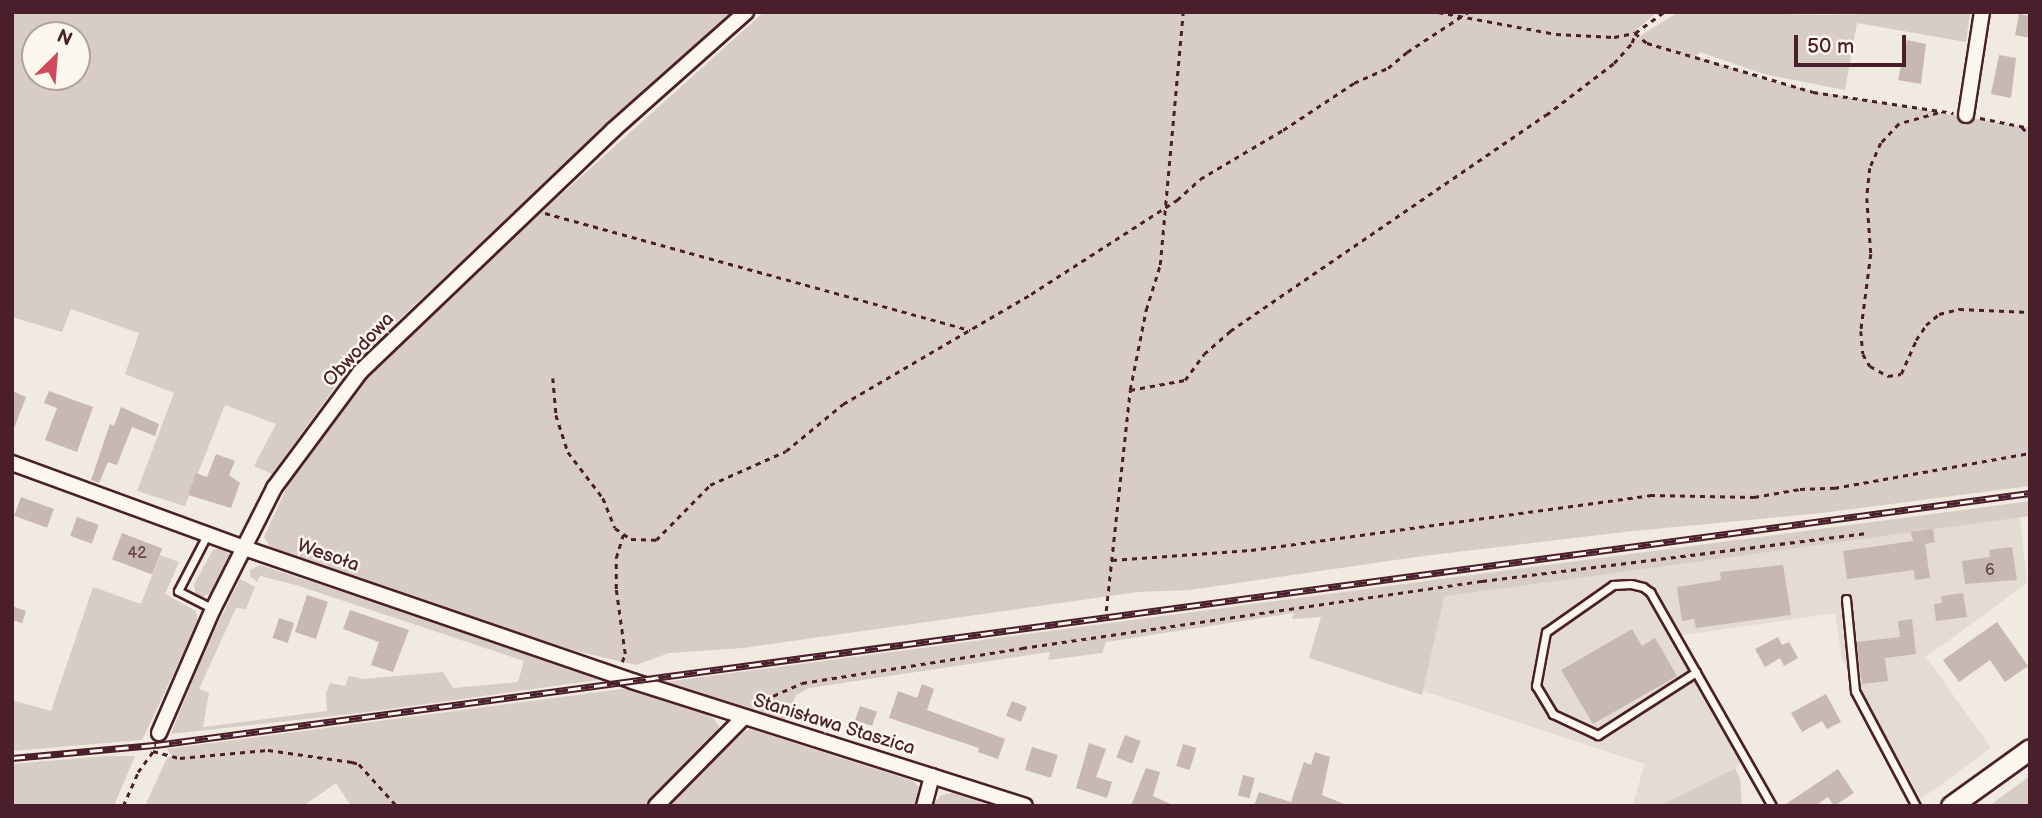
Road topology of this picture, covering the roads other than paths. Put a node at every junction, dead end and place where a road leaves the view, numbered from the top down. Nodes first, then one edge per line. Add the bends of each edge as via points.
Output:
1 (746, 12) edge
2 (1982, 12) edge
3 (1966, 115) road end
4 (12, 463) edge
5 (207, 535) junction
6 (244, 548) junction
7 (1846, 599) dead end
8 (213, 610) junction
9 (1696, 672) junction
10 (632, 681) joint
11 (744, 718) junction
12 (159, 733) road end
13 (2030, 748) edge
14 (932, 776) junction
15 (656, 806) edge
16 (924, 806) edge
17 (1025, 806) edge
18 (1772, 806) edge
19 (1916, 806) edge
20 (1951, 806) edge

1 - 6 street, Obwodowa via 613,130 360,372 274,488
2 - 3 street
4 - 5 street, Wesoła
5 - 6 street, Wesoła
5 - 8 lane via 178,591
6 - 8 street, Obwodowa
6 - 10 street, Wesoła
7 - 19 lane via 1855,691
8 - 12 street, Obwodowa
9 - 9 lane via 1598,735 1553,714 1536,686 1546,632 1613,585 1631,583 1650,592
9 - 18 lane
10 - 11 street, Stanisława Staszica
11 - 14 street, Stanisława Staszica
11 - 15 street
13 - 20 main road
14 - 16 street
14 - 17 street, Stanisława Staszica

